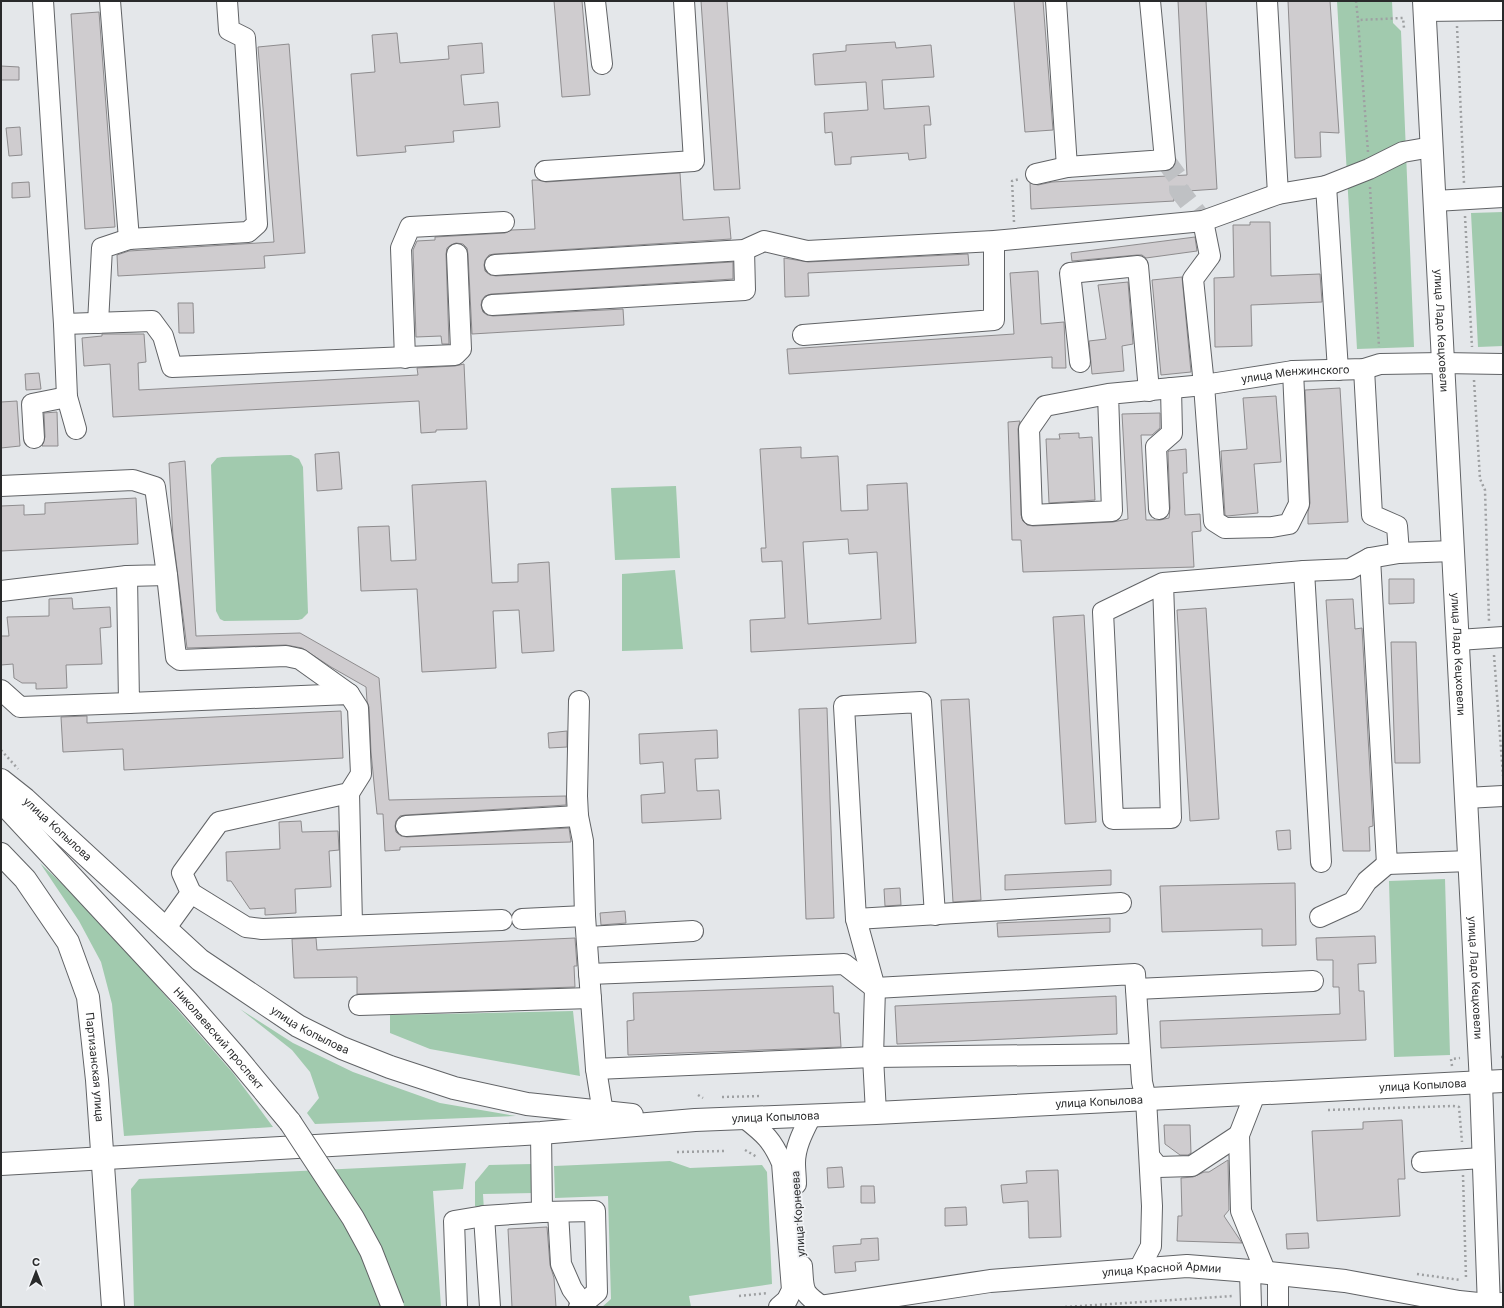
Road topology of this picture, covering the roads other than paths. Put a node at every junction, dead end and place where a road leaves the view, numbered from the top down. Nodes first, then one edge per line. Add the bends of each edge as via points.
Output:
1 (43, 1) edge
2 (110, 1) edge
3 (227, 1) edge
4 (596, 1) edge
5 (684, 1) edge
6 (1056, 1) edge
7 (1150, 1) edge
8 (1267, 1) edge
9 (1424, 6) edge
10 (1503, 10) edge
11 (602, 64) dead end
12 (1432, 147) junction
13 (1067, 167) junction
14 (545, 171) dead end
15 (1036, 174) road end
16 (1326, 186) junction
17 (1278, 194) junction
18 (1503, 198) edge
19 (1435, 201) junction
20 (1203, 221) junction
21 (504, 222) dead end
22 (129, 239) junction
23 (994, 241) junction
24 (744, 250) junction
25 (457, 254) dead end
26 (495, 265) dead end
27 (492, 305) dead end
28 (98, 323) junction
29 (64, 324) junction
30 (803, 335) dead end
31 (405, 358) junction
32 (1080, 362) dead end
33 (1442, 363) junction
34 (1503, 364) edge
35 (1364, 369) junction
36 (1338, 370) junction
37 (1293, 371) junction
38 (1204, 385) junction
39 (1171, 388) junction
40 (1149, 391) junction
41 (1108, 394) junction
42 (67, 397) junction
43 (76, 429) dead end
44 (34, 438) dead end
45 (1, 486) edge
46 (1159, 509) dead end
47 (1452, 552) junction
48 (1400, 553) junction
49 (1370, 558) junction
50 (1304, 571) junction
51 (167, 575) junction
52 (127, 576) junction
53 (1163, 582) junction
54 (1, 591) edge
55 (1495, 633) edge
56 (1458, 640) junction
57 (1, 690) edge
58 (349, 694) junction
59 (579, 701) dead end
60 (129, 703) junction
61 (10, 774) edge
62 (349, 793) junction
63 (1503, 796) edge
64 (1466, 798) junction
65 (1, 801) edge
66 (578, 816) junction
67 (406, 826) dead end
68 (1, 854) edge
69 (1470, 861) junction
70 (1321, 862) dead end
71 (1387, 864) junction
72 (191, 893) junction
73 (1121, 903) dead end
74 (935, 915) junction
75 (585, 916) junction
76 (1320, 917) dead end
77 (522, 919) dead end
78 (856, 919) junction
79 (502, 920) dead end
80 (352, 924) junction
81 (165, 929) junction
82 (693, 931) dead end
83 (587, 937) junction
84 (590, 974) junction
85 (1313, 982) dead end
86 (874, 988) junction
87 (1136, 989) junction
88 (591, 998) junction
89 (359, 1005) dead end
90 (1140, 1054) junction
91 (873, 1057) junction
92 (596, 1069) junction
93 (1503, 1081) edge
94 (1481, 1083) junction
95 (1255, 1094) junction
96 (1146, 1099) junction
97 (603, 1112) junction
98 (876, 1113) junction
99 (811, 1116) junction
100 (746, 1118) junction
101 (695, 1120) junction
102 (541, 1133) junction
103 (1239, 1135) junction
104 (1150, 1157) junction
105 (102, 1158) junction
106 (1482, 1158) junction
107 (1422, 1162) dead end
108 (1, 1164) edge
109 (550, 1212) junction
110 (484, 1216) junction
111 (562, 1264) junction
112 (1140, 1269) junction
113 (1265, 1273) junction
114 (597, 1287) junction
115 (774, 1300) edge
116 (1251, 1301) edge
117 (892, 1302) edge
118 (581, 1305) edge
119 (1493, 1305) edge
120 (822, 1306) edge
121 (112, 1307) edge
122 (393, 1307) edge
123 (457, 1307) edge
124 (490, 1307) edge
125 (819, 1307) edge
126 (1278, 1307) edge

1 - 29 street
2 - 22 street
3 - 22 street via 229,30 245,38 256,224 248,232
4 - 11 street
5 - 14 street via 694,161
6 - 13 street
7 - 13 street via 1165,160
8 - 17 street
9 - 10 street
9 - 12 main road, улица Ладо Кецховели
12 - 16 street via 1403,152
12 - 19 main road, улица Ладо Кецховели
13 - 15 street
16 - 17 street
16 - 36 street
17 - 20 street
18 - 19 street
19 - 33 main road, улица Ладо Кецховели
20 - 23 street
20 - 38 street via 1210,256 1193,279
21 - 31 street via 410,227 401,248
22 - 28 street via 102,248
23 - 24 street via 807,251 764,241
23 - 30 street via 994,320
24 - 26 street
24 - 27 street via 745,290
25 - 31 street via 461,348 455,355
28 - 29 street
28 - 31 street via 152,321 163,336 172,367
29 - 42 street
32 - 40 street via 1070,273 1138,266
33 - 34 street, улица Менжинского
33 - 35 street, улица Менжинского via 1380,364
33 - 47 main road, улица Ладо Кецховели
35 - 36 street, улица Менжинского
35 - 48 street via 1372,515 1397,526
36 - 37 street, улица Менжинского
37 - 38 street, улица Менжинского
37 - 38 street via 1299,504 1289,524 1272,527 1225,528 1214,521
38 - 39 street, улица Менжинского
39 - 40 street, улица Менжинского
39 - 46 street via 1172,433 1156,448
40 - 41 street, улица Менжинского
41 - 41 street, улица Менжинского via 1112,511 1032,515 1029,429 1045,406
42 - 43 street
42 - 44 street via 32,404
45 - 51 street via 133,480 156,487
47 - 48 street
47 - 56 main road, улица Ладо Кецховели
48 - 49 street
49 - 50 street via 1350,569
49 - 71 street
50 - 53 street
50 - 70 street
51 - 52 street
51 - 58 street via 176,657 180,660 286,656 300,659
52 - 54 street
52 - 60 street
53 - 53 street via 1103,612 1113,819 1171,818
55 - 56 street
56 - 64 main road, улица Ладо Кецховели
57 - 60 street via 20,707
58 - 60 street
58 - 62 street via 358,708 361,774
59 - 66 street
61 - 81 main road, улица Копылова via 25,799
62 - 72 street via 219,822 182,873
62 - 80 street
63 - 64 street
64 - 69 main road, улица Ладо Кецховели
65 - 122 main road, Николаевский проспект, bridge via 187,1001 290,1122 353,1218 371,1251
66 - 67 street
66 - 75 street via 584,841
68 - 105 main road, Партизанская улица via 24,879 68,942 88,997
69 - 71 street
69 - 94 main road, улица Ладо Кецховели
71 - 76 street via 1367,881 1353,902
72 - 80 street via 246,926 262,929
72 - 81 street
73 - 74 street
74 - 78 street
74 - 78 street via 921,702 844,706
75 - 77 street
75 - 83 street
78 - 86 street
79 - 80 street
81 - 97 main road, улица Копылова via 200,960 248,993 298,1026 342,1048 454,1088 528,1104
82 - 83 street
83 - 84 street
84 - 86 street via 844,964
84 - 88 street
85 - 87 street
86 - 87 street via 1135,974
86 - 91 street
87 - 90 street
88 - 89 street
88 - 92 street
90 - 91 street
90 - 96 street
91 - 92 street
91 - 98 street
92 - 97 street
93 - 94 main road, улица Копылова
94 - 95 main road, улица Копылова
94 - 106 main road, улица Ладо Кецховели
95 - 96 main road, улица Копылова
95 - 103 street
96 - 98 main road, улица Копылова
96 - 104 street
97 - 101 main road, улица Копылова
98 - 99 main road, улица Копылова
99 - 100 main road, улица Копылова
99 - 120 street, улица Корнеева via 800,1140 795,1162 804,1289 807,1296
100 - 101 main road, улица Копылова
100 - 115 street via 763,1132 774,1146 782,1163 792,1290 787,1300
101 - 102 main road, улица Копылова
102 - 105 main road, улица Копылова
102 - 109 street
103 - 104 street via 1192,1166 1158,1167
103 - 113 street via 1241,1211
104 - 112 street via 1151,1246
105 - 108 main road, улица Копылова
105 - 121 main road, Партизанская улица
106 - 107 street
106 - 119 main road, улица Ладо Кецховели
109 - 110 street
109 - 111 street
109 - 114 street via 595,1211
110 - 123 street via 454,1221
110 - 124 street
111 - 114 street via 584,1281
111 - 118 street
112 - 113 main road, улица Красной Армии via 1187,1266
112 - 117 main road, улица Красной Армии via 990,1281
113 - 116 street
113 - 119 main road, улица Красной Армии via 1345,1281 1459,1302
113 - 126 street
114 - 118 street via 597,1292
117 - 120 main road, улица Красной Армии
120 - 125 main road, улица Красной Армии

